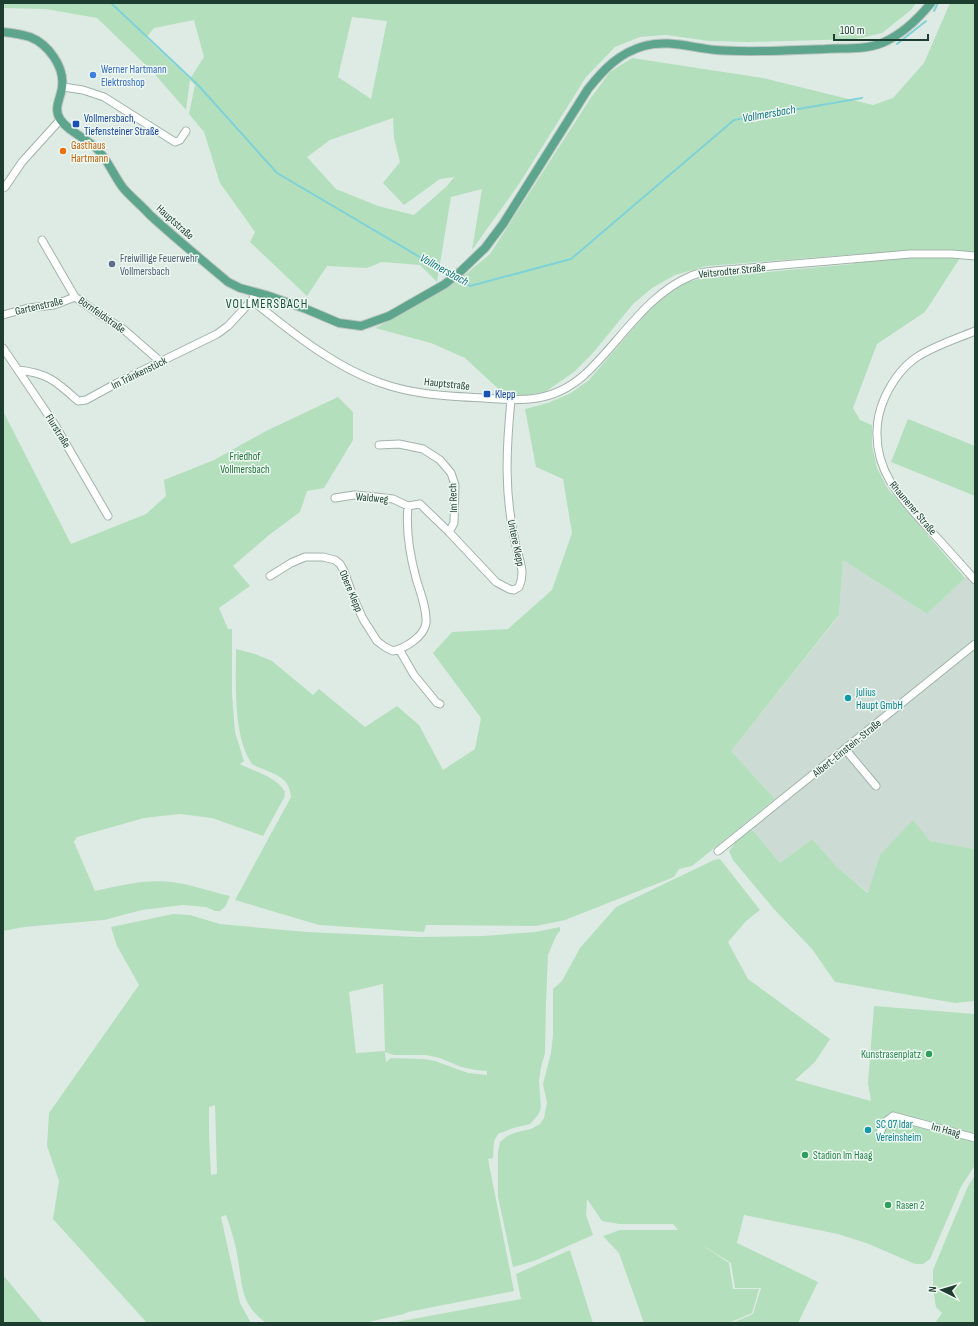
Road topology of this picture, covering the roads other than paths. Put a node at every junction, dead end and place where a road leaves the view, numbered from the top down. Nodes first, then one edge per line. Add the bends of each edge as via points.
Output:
1 (931, 3) edge
2 (3, 32) edge
3 (62, 87) junction
4 (60, 120) junction
5 (186, 131) dead end
6 (4, 189) edge
7 (42, 240) dead end
8 (975, 256) edge
9 (254, 295) junction
10 (75, 297) junction
11 (3, 314) edge
12 (975, 331) edge
13 (3, 348) edge
14 (161, 362) junction
15 (18, 370) junction
16 (511, 400) junction
17 (379, 445) dead end
18 (336, 498) dead end
19 (408, 506) junction
20 (108, 516) dead end
21 (449, 532) junction
22 (270, 576) dead end
23 (975, 580) edge
24 (975, 644) edge
25 (399, 649) junction
26 (440, 704) dead end
27 (846, 749) junction
28 (876, 786) dead end
29 (718, 851) dead end
30 (880, 1133) dead end
31 (975, 1138) edge

1 - 9 main road via 901,32 871,46 740,51 660,43 629,51 612,62 588,89 503,224 485,248 445,284 388,316 361,326 339,323 306,309
2 - 3 main road via 17,33 40,42 59,65
3 - 4 main road via 57,109
3 - 5 street via 104,97 175,142 180,140
4 - 6 street via 22,162
4 - 9 main road, Hauptstraße via 92,143 105,157 125,190 198,257 228,282
7 - 10 street, Bornfeldstraße
8 - 16 street, Veitsrodter Straße via 910,254 692,275 672,285 649,305 582,377 545,397
9 - 14 street, Im Tränkenstück via 228,326 217,334
9 - 16 street, Hauptstraße via 259,306 322,354 367,378 410,391
10 - 11 street, Gartenstraße via 54,305
10 - 14 street, Bornfeldstraße via 123,329
12 - 23 street, Rhaunener Straße via 917,357 902,370 882,403 877,423 880,460 889,480 902,499
13 - 15 street, Flurstraße
14 - 15 street, Im Tränkenstück via 86,400 78,401 52,379 32,371
15 - 20 street, Flurstraße via 55,425
16 - 21 street, Untere Klepp via 506,486 510,518 523,574 519,587 509,589 496,582
17 - 21 street, Im Rech via 399,444 423,449 440,460 451,473 455,485 454,523
18 - 19 street, Waldweg via 354,495 376,496 393,499
19 - 21 street, Untere Klepp via 420,504
19 - 25 street via 408,537 415,576 425,609 426,624 419,637
22 - 25 street, Obere Klepp via 282,567 305,557 334,560 344,571 363,619 377,641 393,651
24 - 27 street, Albert-Einstein-Straße
25 - 26 street via 414,675
27 - 28 street
27 - 29 street, Albert-Einstein-Straße
30 - 31 street, Im Haag via 884,1123 893,1116

